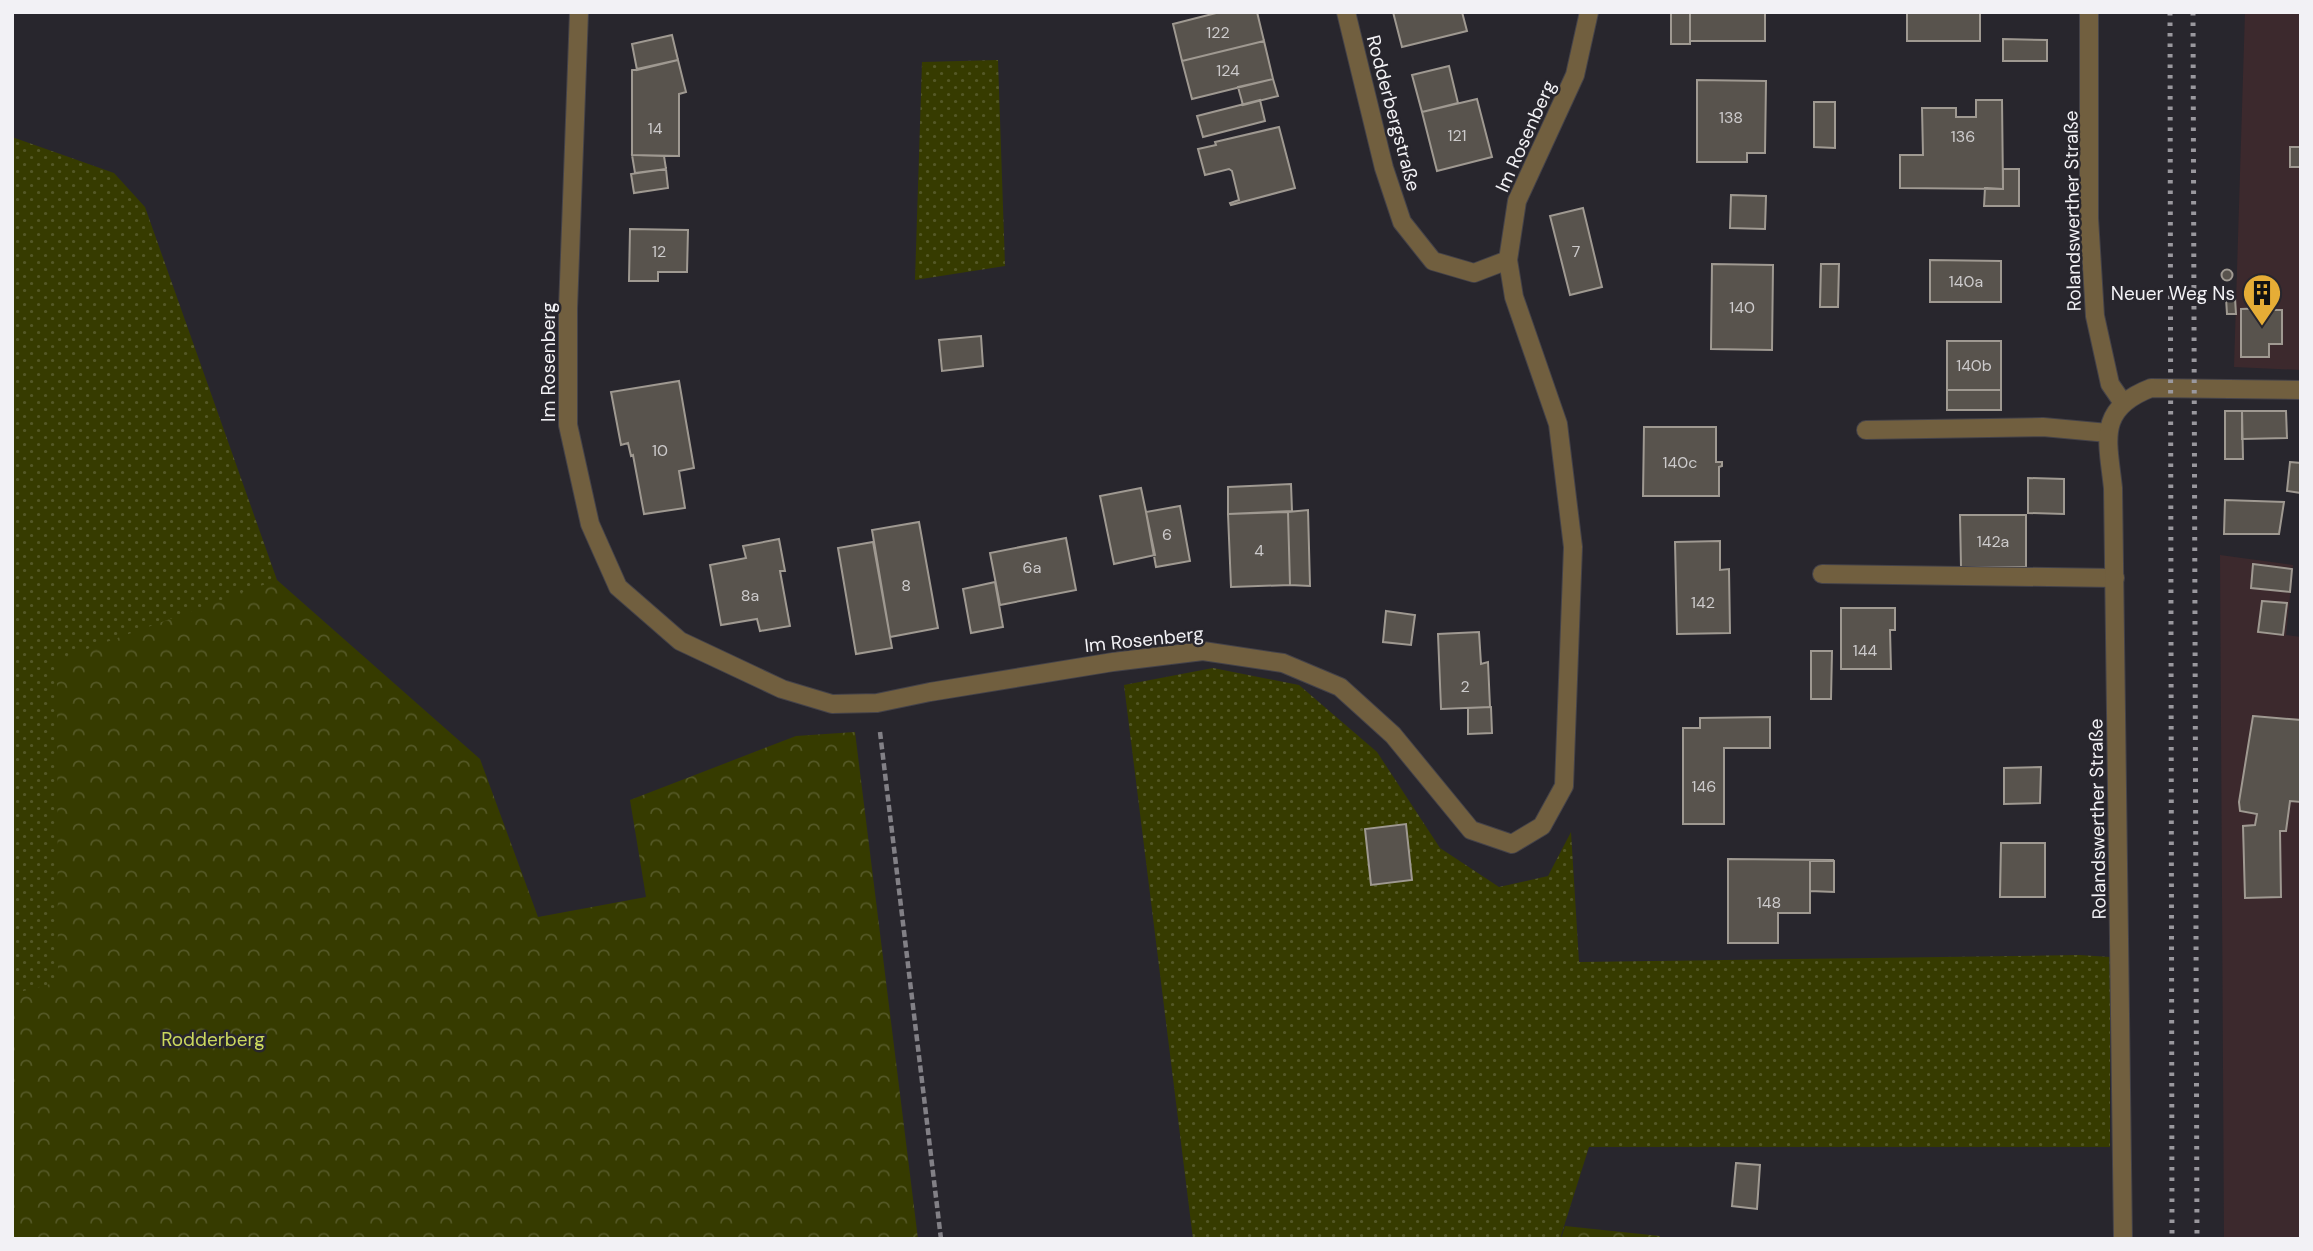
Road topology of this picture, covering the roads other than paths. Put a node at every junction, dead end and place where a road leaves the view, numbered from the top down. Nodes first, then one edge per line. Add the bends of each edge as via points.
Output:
1 (579, 12) edge
2 (1346, 12) edge
3 (1589, 12) edge
4 (2089, 12) edge
5 (1508, 260) junction
6 (2301, 390) edge
7 (2123, 403) junction
8 (1866, 430) dead end
9 (2108, 433) junction
10 (1822, 575) dead end
11 (2115, 578) junction
12 (2123, 1239) edge

1 - 5 street, Im Rosenberg via 568,425 590,524 618,587 680,641 782,689 832,704 877,703 1203,651 1283,663 1340,687 1393,735 1471,830 1512,844 1542,826 1564,786 1573,547 1558,424 1514,297
2 - 5 street, Rodderbergstraße via 1402,222 1433,261 1474,273
3 - 5 street, Im Rosenberg via 1575,75 1517,201
4 - 7 street, Rolandswerther Straße via 2089,218 2095,316 2110,384
6 - 7 street via 2151,388
7 - 9 street
8 - 9 street via 2043,427
9 - 11 street, Rolandswerther Straße
10 - 11 street
11 - 12 street, Rolandswerther Straße

